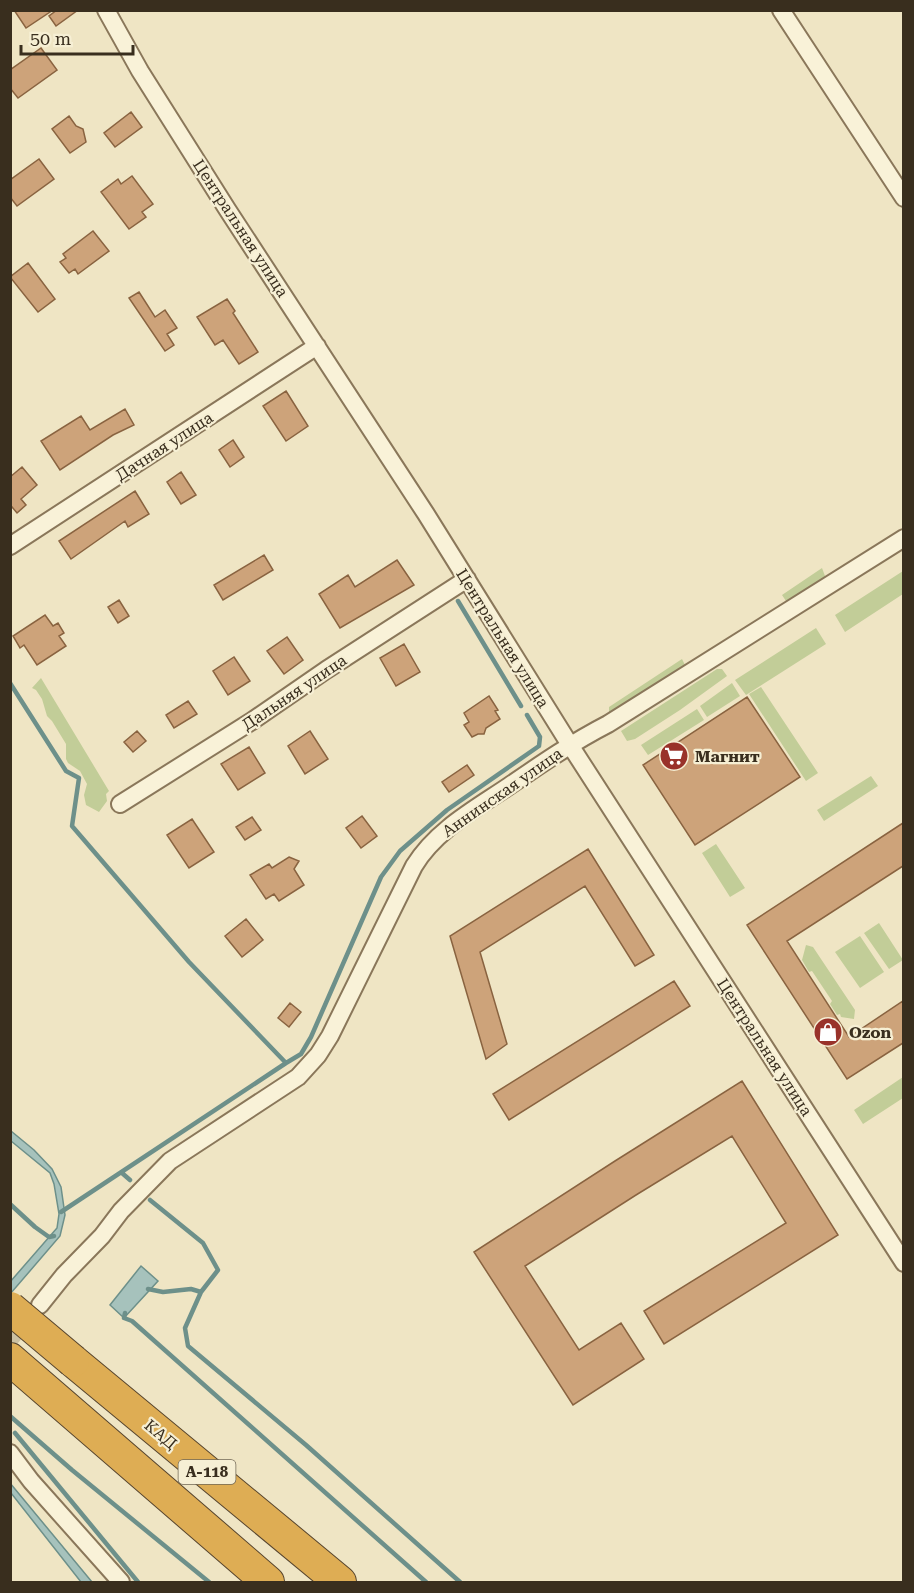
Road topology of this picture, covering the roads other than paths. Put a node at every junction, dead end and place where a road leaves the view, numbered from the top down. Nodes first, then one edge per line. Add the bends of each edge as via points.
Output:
1 (106, 10) edge
2 (781, 10) edge
3 (903, 198) edge
4 (317, 346) junction
5 (903, 537) edge
6 (10, 546) edge
7 (467, 579) junction
8 (570, 745) junction
9 (120, 804) dead end
10 (903, 1263) edge
11 (25, 1306) edge
12 (10, 1359) edge
13 (10, 1453) edge
14 (122, 1582) edge
15 (267, 1582) edge
16 (340, 1582) edge

1 - 4 street, Центральная улица via 140,71
2 - 3 street
4 - 6 street, Дачная улица
4 - 7 street, Центральная улица
5 - 8 street, Аннинская улица
7 - 8 street, Центральная улица
7 - 9 street, Дальняя улица
8 - 10 street, Центральная улица
8 - 11 street, Аннинская улица via 441,833 420,855 330,1036 306,1069 170,1161 64,1275
11 - 16 highway, КАД / А-118, bridge via 73,1361
12 - 15 highway, А-118
13 - 14 street

